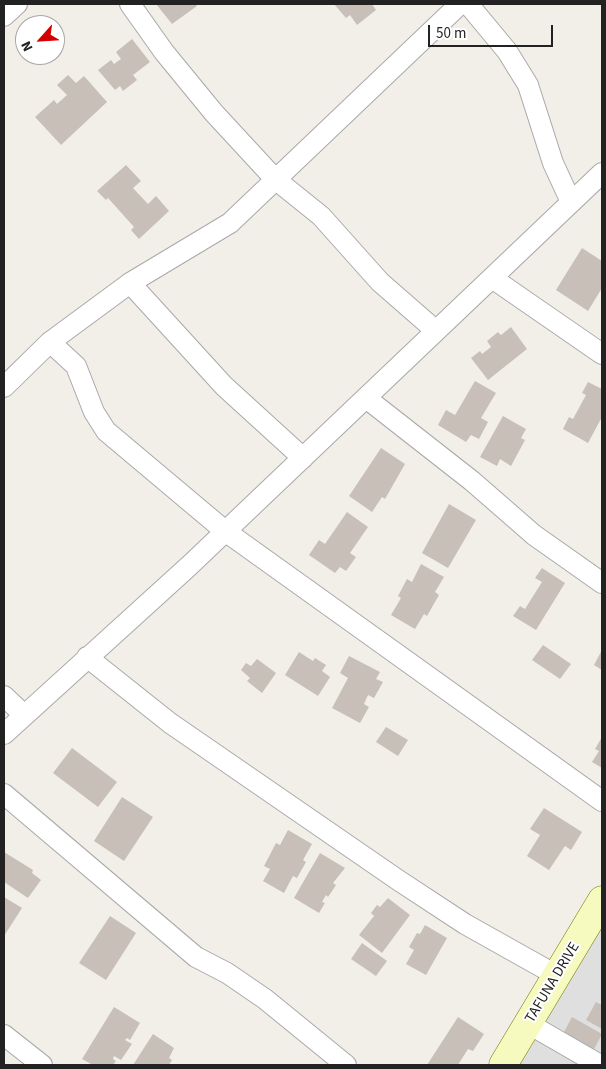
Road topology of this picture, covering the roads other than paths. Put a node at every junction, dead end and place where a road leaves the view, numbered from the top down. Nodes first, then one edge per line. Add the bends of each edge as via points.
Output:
1 (17, 4) edge
2 (130, 4) edge
3 (460, 4) edge
4 (468, 4) edge
5 (4, 16) edge
6 (602, 173) edge
7 (275, 179) junction
8 (571, 202) junction
9 (492, 278) junction
10 (130, 283) junction
11 (435, 330) junction
12 (50, 342) junction
13 (602, 354) edge
14 (4, 387) edge
15 (366, 398) junction
16 (303, 458) junction
17 (225, 532) junction
18 (602, 584) edge
19 (87, 657) junction
20 (4, 696) edge
21 (24, 715) junction
22 (4, 734) edge
23 (4, 794) edge
24 (602, 801) edge
25 (602, 900) edge
26 (556, 975) junction
27 (529, 1024) junction
28 (4, 1035) edge
29 (42, 1065) edge
30 (346, 1065) edge
31 (504, 1065) edge
32 (600, 1065) edge

1 - 5 street
2 - 7 street via 214,113
3 - 7 street
4 - 8 street via 507,51 528,85 553,163
6 - 8 street
7 - 10 street via 230,223
7 - 11 street via 321,216 380,282
8 - 9 street
9 - 11 street
9 - 13 street
10 - 12 street
10 - 16 street via 224,386
11 - 15 street
12 - 14 street
12 - 17 street via 76,366 94,412 106,431
15 - 16 street
15 - 18 street via 472,481 534,535
16 - 17 street
17 - 19 street
17 - 24 street
19 - 21 street
19 - 26 street via 170,723 390,875 465,924
20 - 21 street
21 - 22 street
23 - 30 street via 196,957 265,999
25 - 26 main road, TAFUNA DRIVE
26 - 27 main road, TAFUNA DRIVE
27 - 31 main road, TAFUNA DRIVE
27 - 32 street
28 - 29 street

